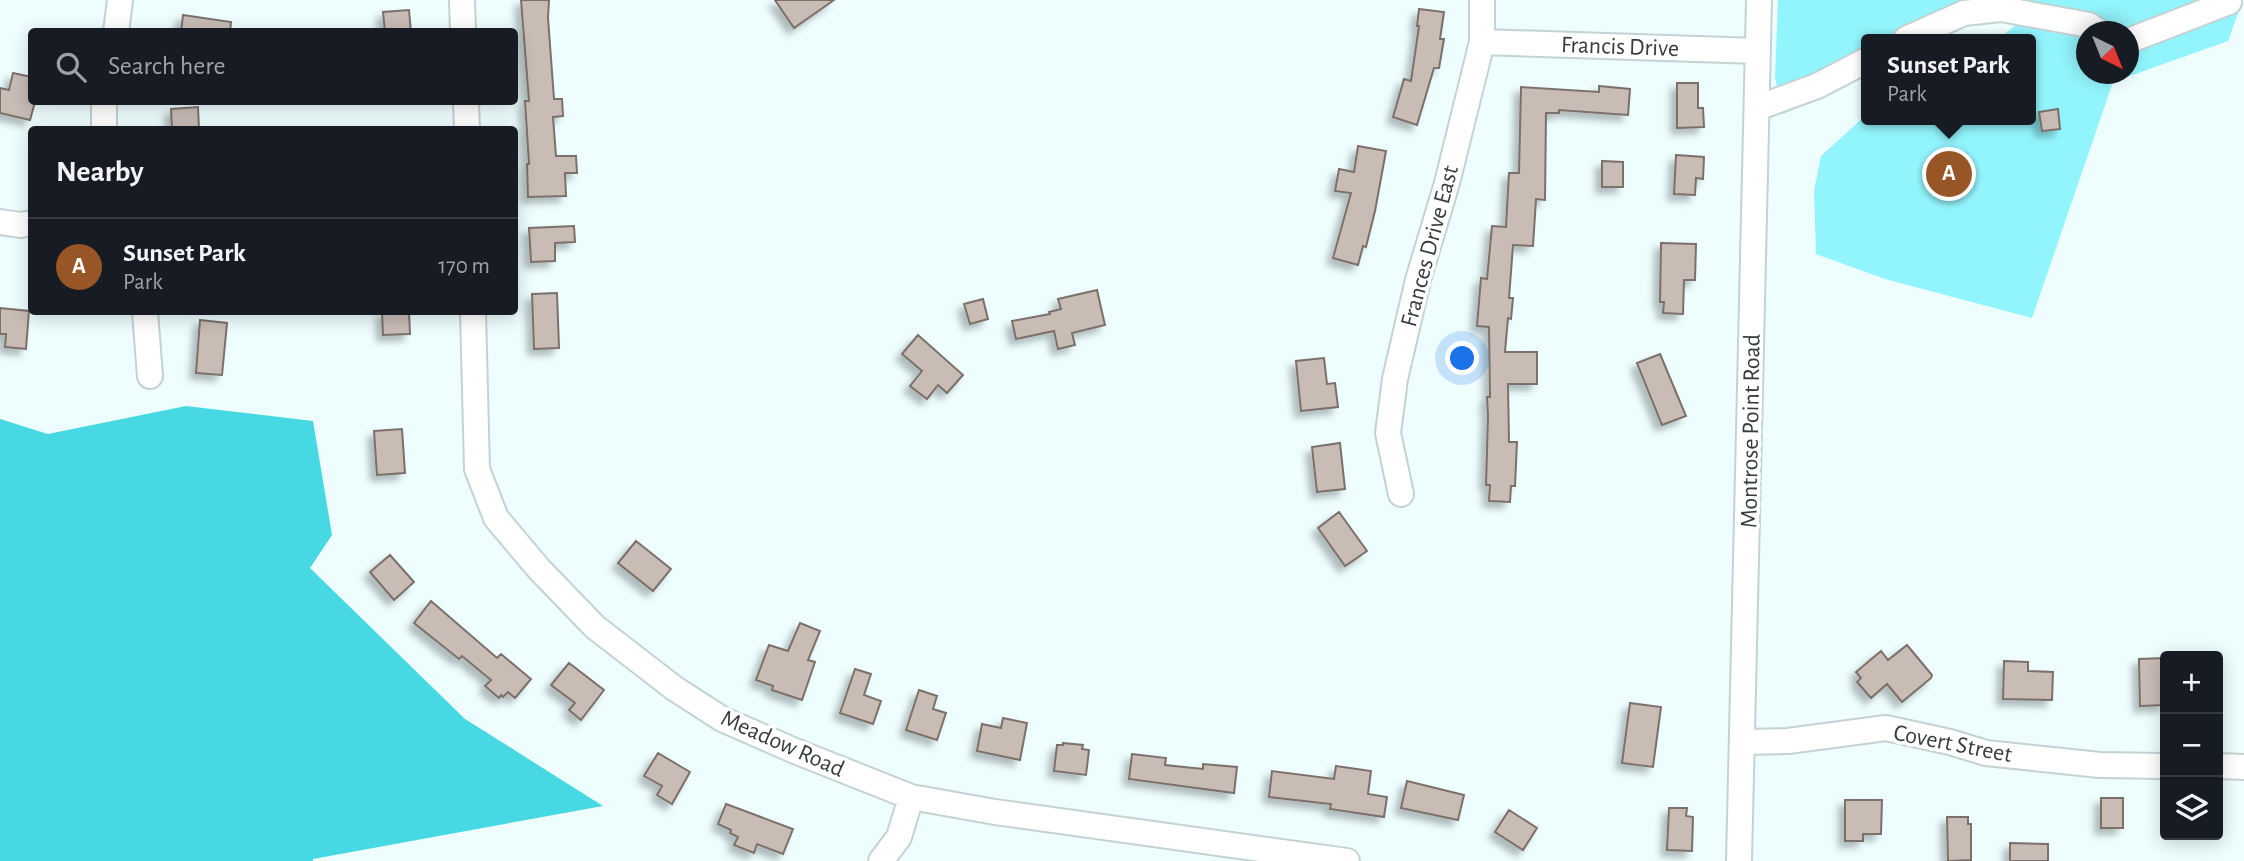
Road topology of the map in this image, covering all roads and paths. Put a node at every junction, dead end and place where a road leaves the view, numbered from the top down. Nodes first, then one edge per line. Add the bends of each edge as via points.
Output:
1 (120, 0) edge
2 (462, 0) edge
3 (1482, 0) edge
4 (1759, 0) edge
5 (2229, 2) dead end
6 (2076, 23) edge
7 (116, 28) edge
8 (463, 28) edge
9 (1917, 34) edge
10 (2139, 37) edge
11 (1482, 42) junction
12 (1758, 51) junction
13 (1861, 63) edge
14 (104, 105) edge
15 (466, 105) edge
16 (1757, 108) junction
17 (104, 126) edge
18 (467, 126) edge
19 (0, 222) edge
20 (28, 224) edge
21 (145, 315) edge
22 (473, 315) edge
23 (150, 376) dead end
24 (1401, 494) dead end
25 (1742, 741) junction
26 (2160, 766) edge
27 (2223, 766) edge
28 (2244, 766) edge
29 (911, 797) junction
30 (881, 861) edge
31 (1347, 861) edge
32 (1739, 861) edge

1 - 7 street
2 - 8 street
3 - 11 street, Frances Drive East
4 - 12 street, Montrose Point Road
5 - 10 street
6 - 9 street via 2001,9 1964,13
11 - 12 street, Francis Drive
11 - 24 street, Frances Drive East via 1395,379 1388,433
12 - 16 street, Montrose Point Road
13 - 16 street via 1817,86
14 - 17 street
15 - 18 street
16 - 25 street, Montrose Point Road
19 - 20 street
21 - 23 street
22 - 29 street, Meadow Road via 477,469 496,518 539,569 595,627 722,719
25 - 26 street, Covert Street via 1788,741 1886,728 1986,753 2100,765
25 - 32 street, Montrose Point Road
27 - 28 street
29 - 30 street via 899,836
29 - 31 street, Meadow Road

